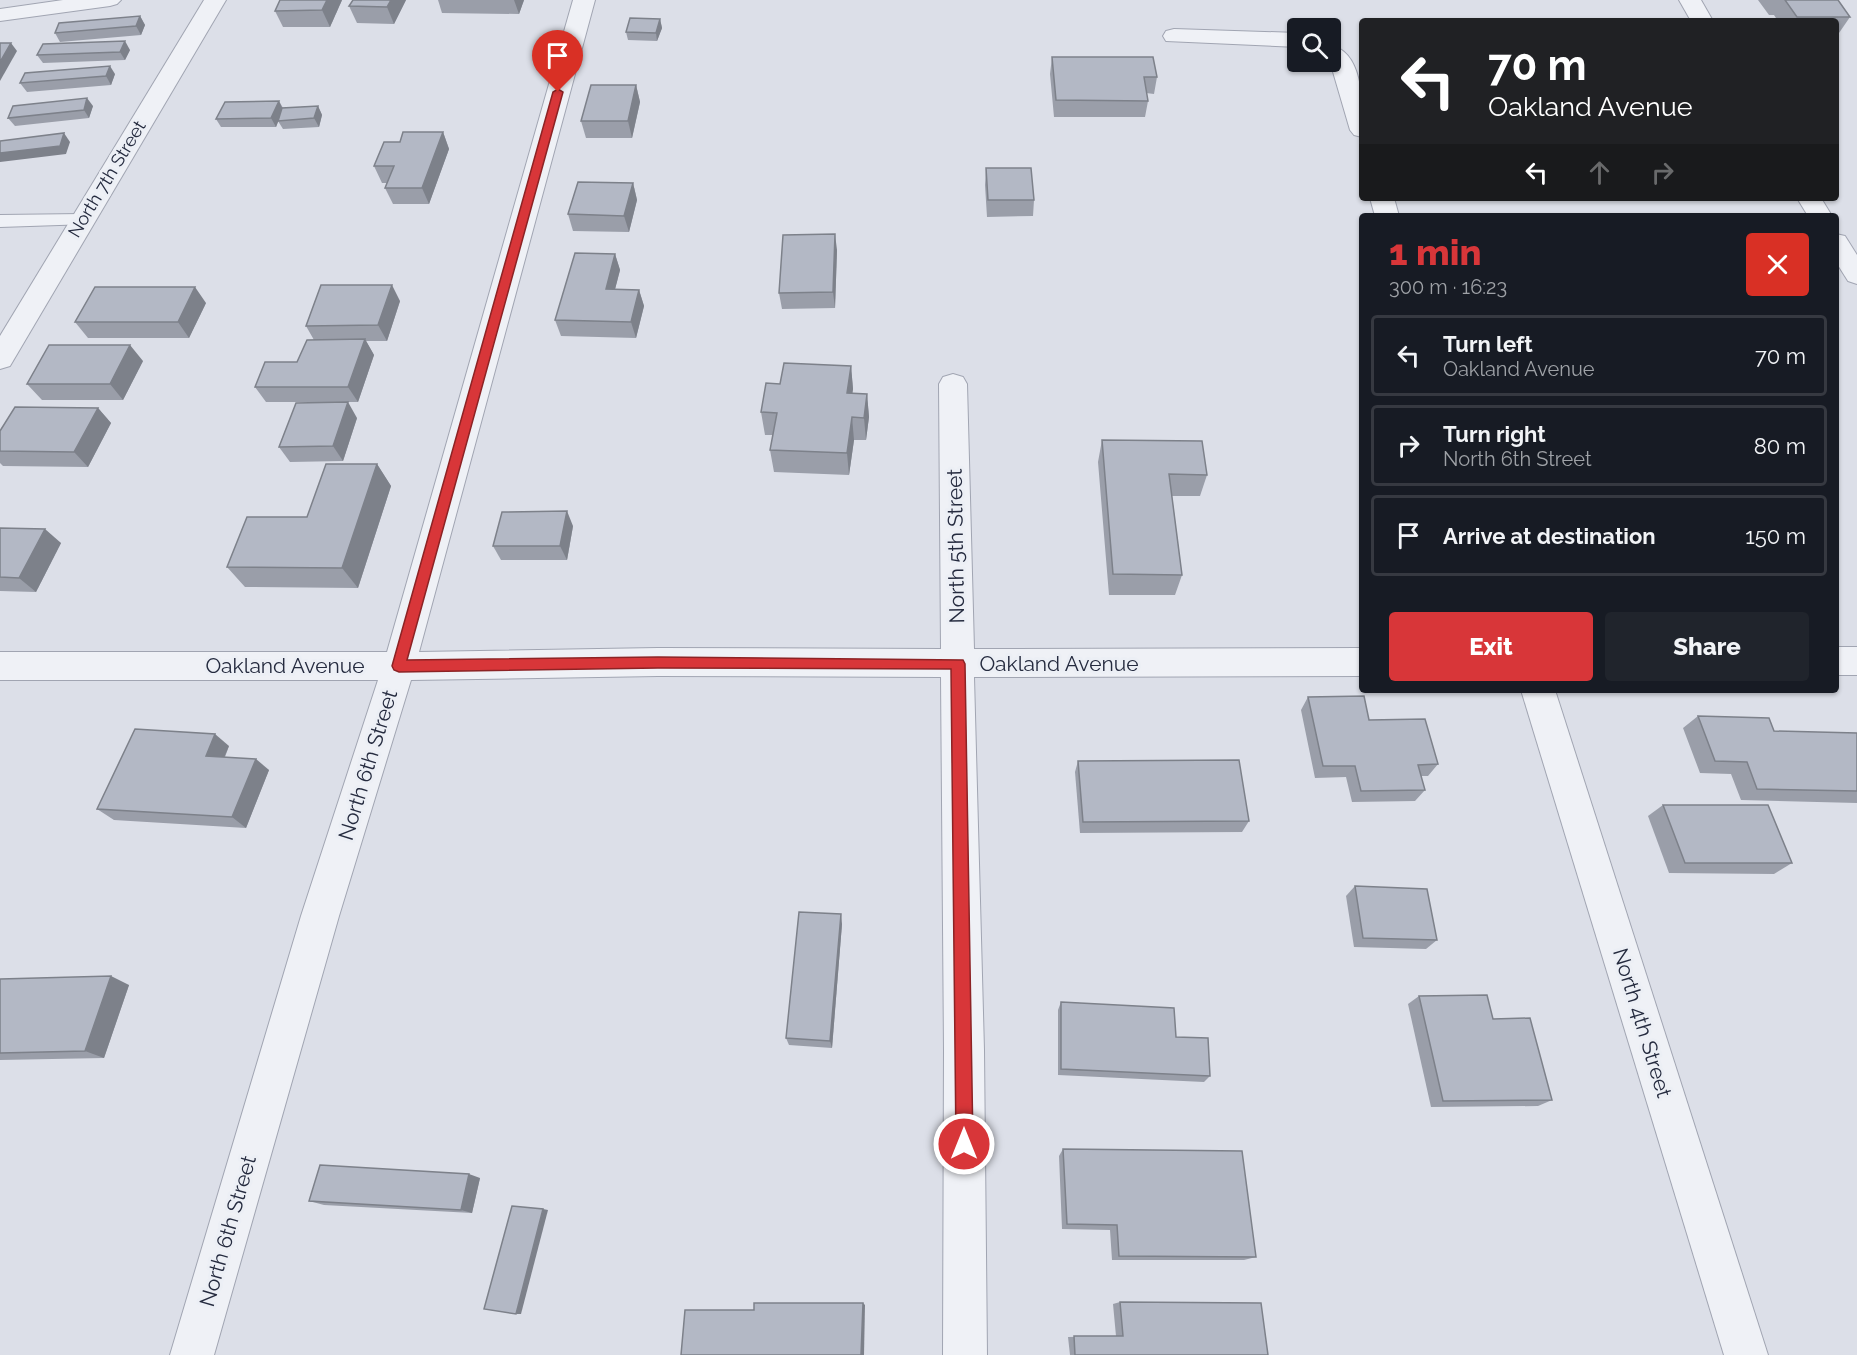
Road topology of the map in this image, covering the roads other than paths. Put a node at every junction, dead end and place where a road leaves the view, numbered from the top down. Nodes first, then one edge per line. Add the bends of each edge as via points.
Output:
1 (110, 0) edge
2 (214, 0) edge
3 (584, 0) edge
4 (1690, 0) edge
5 (0, 15) edge
6 (1700, 18) edge
7 (1174, 36) dead end
8 (1287, 39) edge
9 (1341, 62) edge
10 (1359, 120) edge
11 (82, 220) junction
12 (0, 221) edge
13 (1839, 247) edge
14 (1857, 275) edge
15 (0, 358) edge
16 (953, 384) dead end
17 (1839, 661) edge
18 (1857, 661) edge
19 (1359, 662) edge
20 (958, 664) junction
21 (0, 666) edge
22 (399, 666) junction
23 (1539, 693) edge
24 (192, 1355) edge
25 (966, 1355) edge
26 (1746, 1355) edge

1 - 5 street
2 - 11 street, North 7th Street
3 - 22 street, North 6th Street
4 - 6 street
7 - 8 street
9 - 10 street
11 - 12 lane
11 - 15 street, North 7th Street
13 - 14 street
16 - 20 street, North 5th Street
17 - 18 street
19 - 20 street, Oakland Avenue
20 - 22 street, Oakland Avenue via 658,662
20 - 25 street, North 5th Street
21 - 22 street, Oakland Avenue
22 - 24 street, North 6th Street
23 - 26 street, North 4th Street

